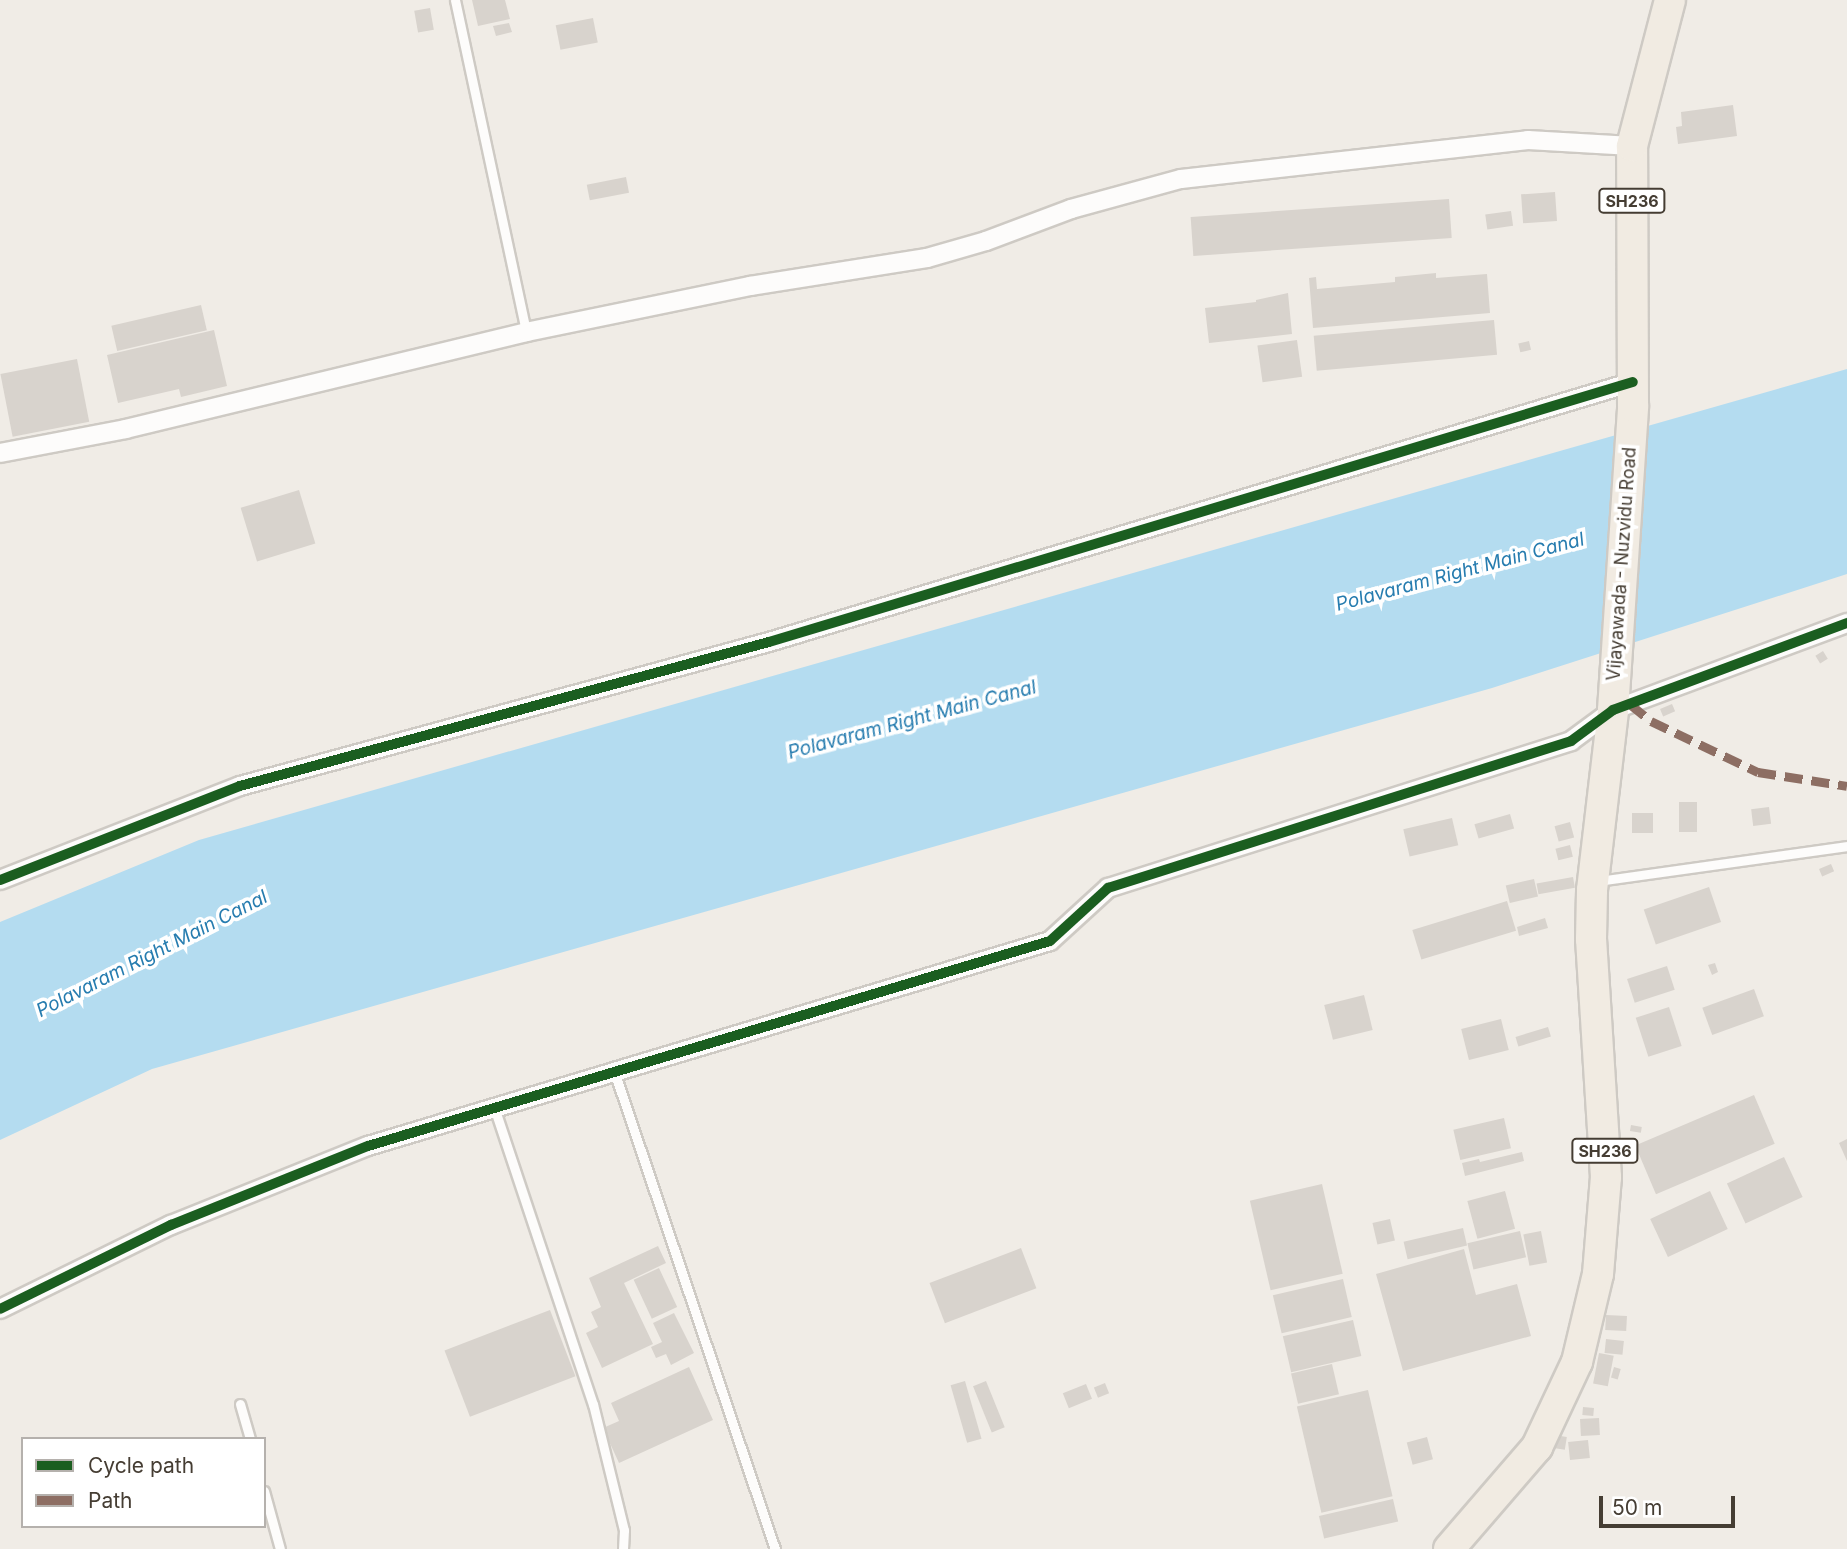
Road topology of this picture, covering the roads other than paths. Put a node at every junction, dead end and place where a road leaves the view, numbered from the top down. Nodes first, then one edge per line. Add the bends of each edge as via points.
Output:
1 (455, 0) edge
2 (1670, 0) edge
3 (1632, 146) junction
4 (526, 332) junction
5 (1633, 394) junction
6 (0, 453) edge
7 (1847, 622) edge
8 (1613, 710) junction
9 (1847, 846) edge
10 (0, 880) edge
11 (1593, 881) junction
12 (614, 1071) junction
13 (494, 1107) junction
14 (0, 1309) edge
15 (240, 1404) dead end
16 (249, 1437) edge
17 (266, 1499) edge
18 (280, 1549) edge
19 (624, 1549) edge
20 (775, 1549) edge
21 (1449, 1549) edge

1 - 4 lane
2 - 3 main road, Vijayawada - Nuzvidu Road / SH236
3 - 4 street via 1528,140 1181,179 1071,209 927,258 750,286
3 - 5 main road, Vijayawada - Nuzvidu Road / SH236
4 - 6 street via 126,429
5 - 8 main road, Vijayawada - Nuzvidu Road / SH236
5 - 10 street via 769,642 240,786
7 - 8 street
8 - 11 main road, Vijayawada - Nuzvidu Road / SH236
8 - 12 street via 1571,741 1108,888 1050,941
9 - 11 lane
11 - 21 main road, Vijayawada - Nuzvidu Road / SH236 via 1592,990 1606,1177 1598,1274 1577,1362 1537,1447
12 - 13 street
12 - 20 lane
13 - 14 street via 368,1146 183,1220
13 - 19 lane via 593,1404 624,1530
15 - 16 lane
17 - 18 lane

